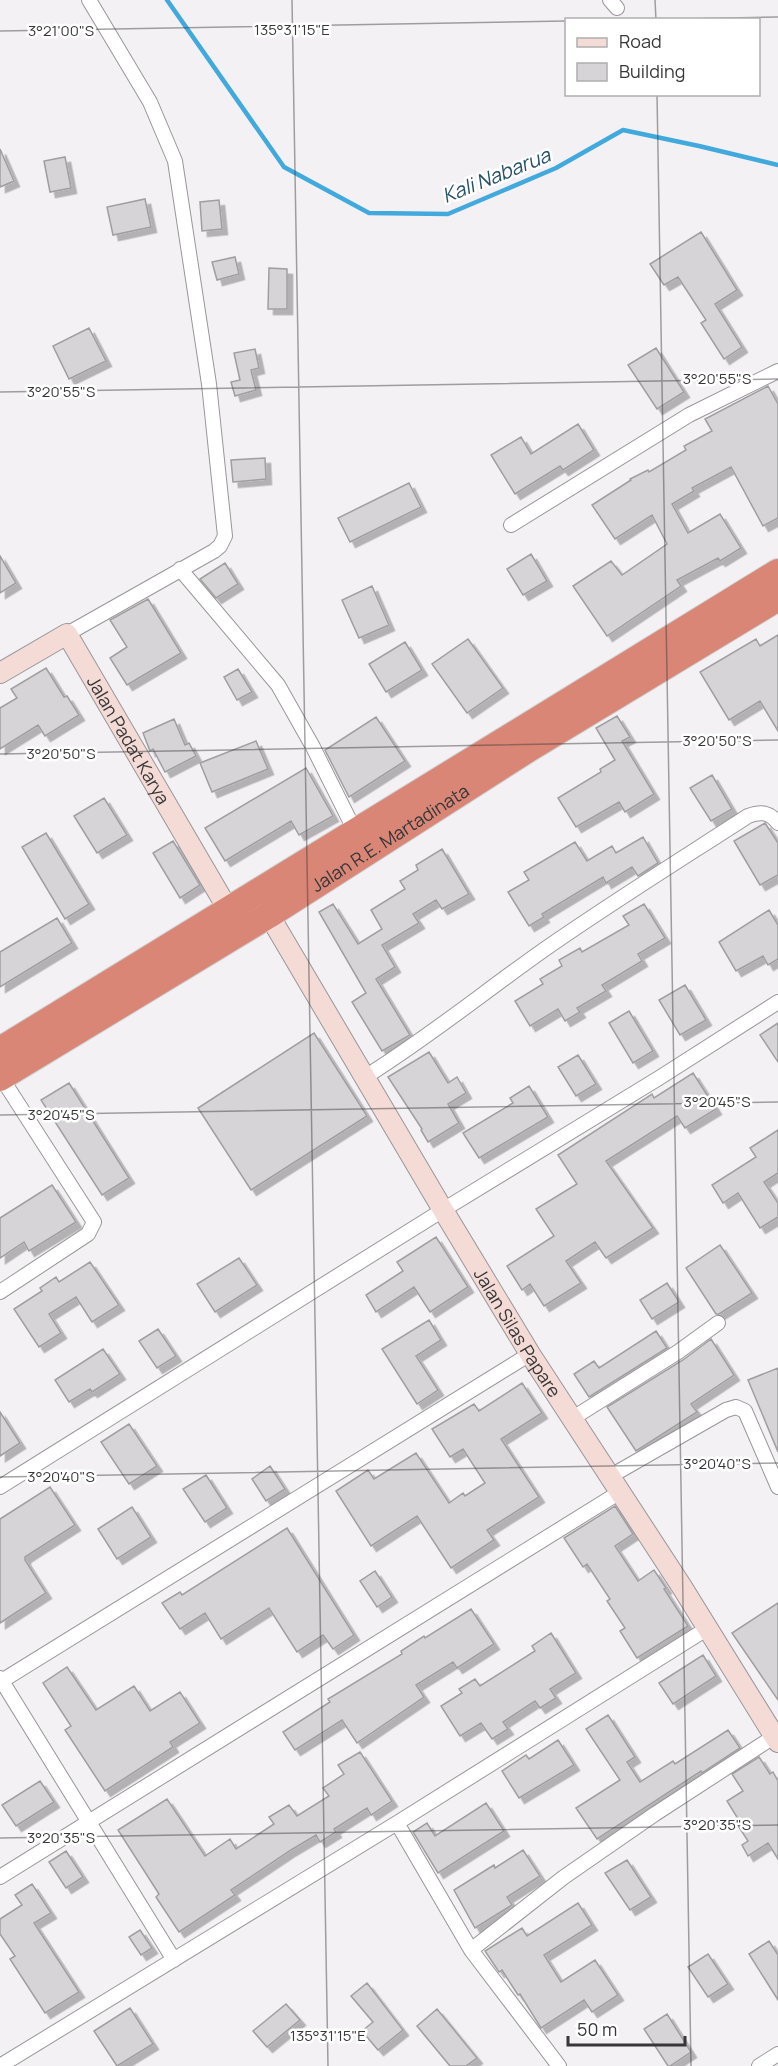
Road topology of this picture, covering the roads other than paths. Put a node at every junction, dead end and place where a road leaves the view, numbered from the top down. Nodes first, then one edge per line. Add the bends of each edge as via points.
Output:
1 (89, 0) edge
2 (778, 371) edge
3 (511, 525) dead end
4 (180, 569) junction
5 (778, 572) edge
6 (778, 598) edge
7 (702, 631) junction
8 (67, 634) junction
9 (0, 673) edge
10 (776, 815) edge
11 (356, 833) junction
12 (229, 911) junction
13 (269, 915) junction
14 (778, 1002) edge
15 (0, 1050) edge
16 (1, 1077) edge
17 (365, 1077) junction
18 (442, 1210) junction
19 (0, 1292) edge
20 (718, 1323) dead end
21 (530, 1353) junction
22 (573, 1418) junction
23 (615, 1484) junction
24 (0, 1487) edge
25 (778, 1487) edge
26 (708, 1628) junction
27 (1, 1680) edge
28 (777, 1738) edge
29 (397, 1822) junction
30 (88, 1823) junction
31 (0, 1877) edge
32 (471, 1950) junction
33 (174, 1960) junction
34 (778, 2054) edge
35 (0, 2066) edge
36 (559, 2066) edge
37 (759, 2066) edge

1 - 4 street via 150,102 175,161 209,384 225,527 220,546
2 - 3 street via 689,415
4 - 8 street
4 - 11 street via 283,692
5 - 7 highway, Jalan R.E. Martadinata
6 - 7 highway, Jalan R.E. Martadinata
7 - 11 highway, Jalan R.E. Martadinata
7 - 13 highway, Jalan R.E. Martadinata via 527,750
8 - 9 street
8 - 12 street, Jalan Padat Karya
10 - 17 street via 748,816 586,921
11 - 12 highway, Jalan R.E. Martadinata
12 - 15 highway, Jalan R.E. Martadinata
13 - 16 highway, Jalan R.E. Martadinata
13 - 17 street, Jalan Silas Papare
14 - 18 street
16 - 19 street via 94,1222 88,1234
17 - 18 street, Jalan Silas Papare
18 - 21 street, Jalan Silas Papare
18 - 24 street
20 - 22 street
21 - 22 street, Jalan Silas Papare
21 - 27 street
22 - 23 street, Jalan Silas Papare
23 - 25 street via 736,1407 745,1411
23 - 26 street, Jalan Silas Papare
23 - 30 street
26 - 28 street, Jalan Silas Papare
26 - 29 street
27 - 30 street
28 - 32 street via 655,1814 564,1877
29 - 32 street
29 - 33 street
30 - 31 street
30 - 33 street
32 - 36 street
33 - 35 street
34 - 37 street

